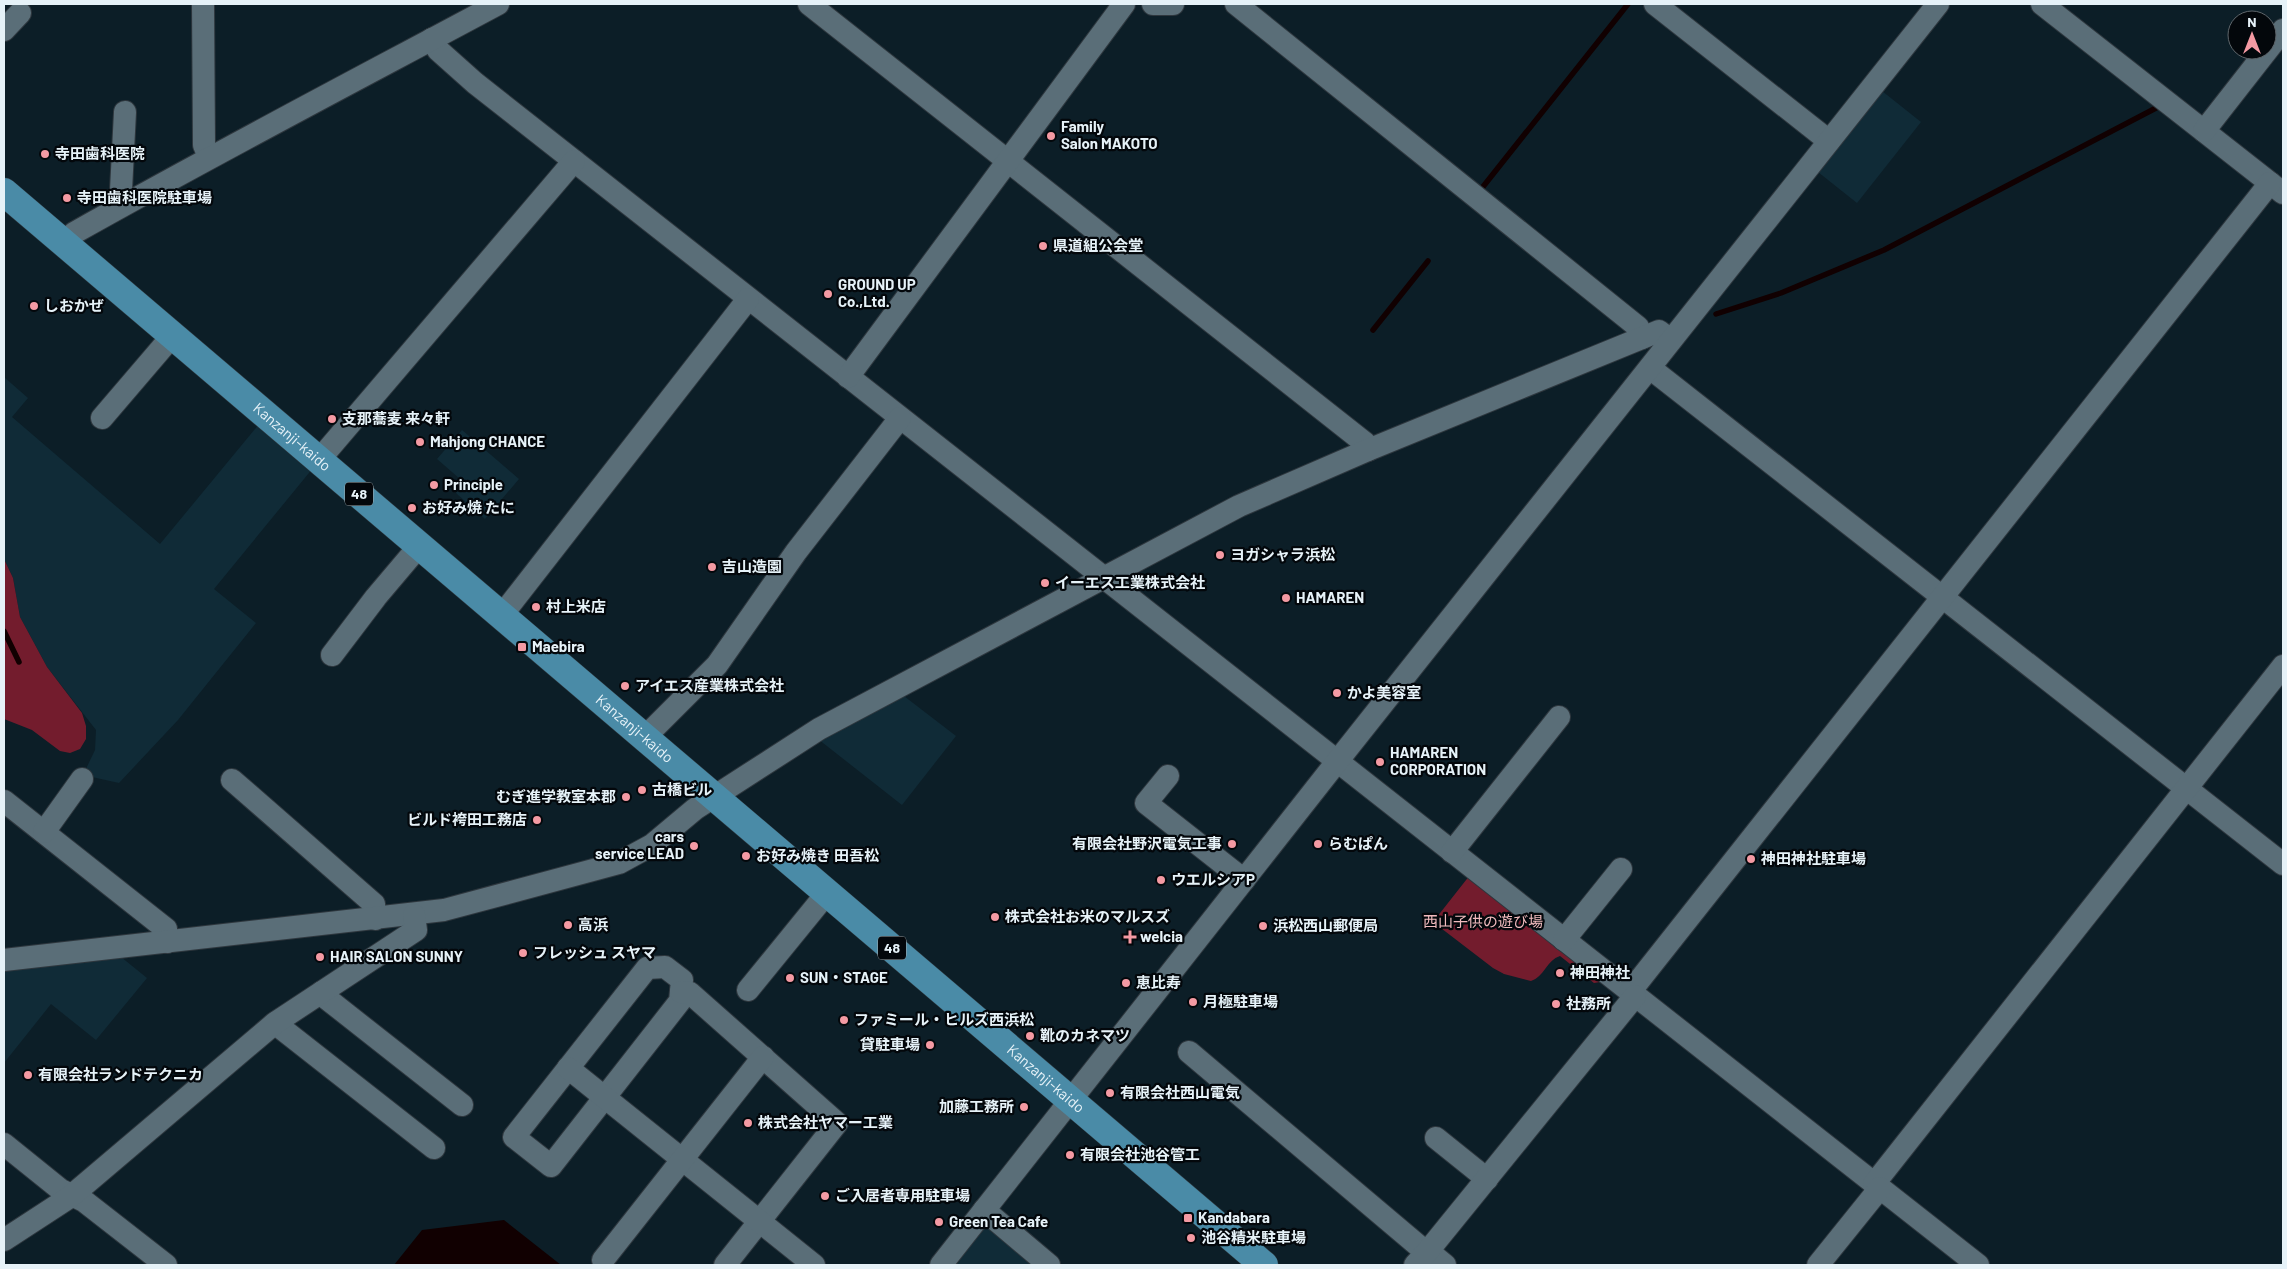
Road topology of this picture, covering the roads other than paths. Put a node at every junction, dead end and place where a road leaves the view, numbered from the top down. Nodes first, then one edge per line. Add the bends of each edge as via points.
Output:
1 (203, 4) edge
2 (498, 4) edge
3 (809, 4) edge
4 (1124, 4) edge
5 (1153, 4) edge
6 (1173, 4) edge
7 (1236, 4) edge
8 (1655, 4) edge
9 (1938, 4) edge
10 (2042, 4) edge
11 (20, 13) dead end
12 (4, 30) edge
13 (2283, 30) edge
14 (432, 39) junction
15 (125, 112) dead end
16 (2204, 131) junction
17 (1829, 141) junction
18 (209, 157) junction
19 (574, 161) junction
20 (1008, 161) junction
21 (2277, 188) edge
22 (4, 192) edge
23 (128, 202) junction
24 (65, 244) junction
25 (748, 299) junction
26 (173, 335) junction
27 (1642, 338) junction
28 (1671, 340) junction
29 (1650, 368) junction
30 (848, 377) junction
31 (102, 418) dead end
32 (900, 418) junction
33 (1368, 450) junction
34 (319, 460) junction
35 (420, 545) junction
36 (1105, 579) junction
37 (1943, 597) junction
38 (502, 615) junction
39 (332, 655) dead end
40 (2283, 666) edge
41 (1559, 717) dead end
42 (646, 737) junction
43 (1337, 761) junction
44 (1168, 776) dead end
45 (82, 779) dead end
46 (232, 780) dead end
47 (2187, 788) junction
48 (714, 796) junction
49 (4, 801) edge
50 (44, 832) junction
51 (1452, 852) junction
52 (2283, 864) edge
53 (1621, 868) dead end
54 (1244, 880) junction
55 (828, 893) junction
56 (414, 915) junction
57 (376, 919) junction
58 (1564, 940) junction
59 (167, 942) junction
60 (4, 960) edge
61 (748, 990) dead end
62 (322, 992) junction
63 (681, 992) junction
64 (1633, 994) junction
65 (277, 1022) junction
66 (1189, 1052) dead end
67 (763, 1057) junction
68 (568, 1068) junction
69 (605, 1097) junction
70 (1070, 1101) junction
71 (462, 1105) dead end
72 (1436, 1138) dead end
73 (4, 1144) edge
74 (434, 1148) dead end
75 (682, 1160) junction
76 (1487, 1179) junction
77 (1877, 1186) junction
78 (73, 1195) junction
79 (984, 1210) junction
80 (759, 1222) junction
81 (4, 1240) edge
82 (1429, 1259) edge
83 (603, 1260) dead end
84 (166, 1265) edge
85 (725, 1265) edge
86 (814, 1265) edge
87 (941, 1265) edge
88 (1049, 1265) edge
89 (1264, 1265) edge
90 (1818, 1265) edge
91 (1978, 1265) edge

1 - 18 street via 204,145
2 - 14 street
3 - 20 street
4 - 20 street
5 - 6 street
7 - 27 street via 1638,327
8 - 17 street
9 - 17 street
10 - 16 street
11 - 12 street
13 - 16 street
14 - 18 street
14 - 19 street via 438,50 476,83
15 - 23 street via 121,190
16 - 21 street
17 - 28 street
18 - 23 street
19 - 25 street
19 - 34 street
20 - 30 street
20 - 33 street via 1365,443
21 - 37 street
22 - 24 main road, Kanzanji-kaido / 48
23 - 24 street via 74,233
24 - 26 main road, Kanzanji-kaido / 48
25 - 30 street
25 - 38 street
26 - 31 street
26 - 34 main road, Kanzanji-kaido / 48
27 - 28 street via 1659,331
27 - 33 street
28 - 29 street
29 - 37 street
29 - 43 street
30 - 32 street
32 - 36 street
32 - 42 street via 796,552 717,666
33 - 36 street via 1240,506
34 - 35 main road, Kanzanji-kaido / 48
35 - 38 main road, Kanzanji-kaido / 48
35 - 39 street
36 - 43 street
36 - 48 street via 819,729
37 - 47 street
37 - 64 street
38 - 42 main road, Kanzanji-kaido / 48
40 - 47 street
41 - 51 street
42 - 48 main road, Kanzanji-kaido / 48
43 - 51 street
43 - 54 street
44 - 54 street via 1146,803
45 - 50 street
46 - 57 street via 374,904
47 - 52 street
47 - 77 street
48 - 55 main road, Kanzanji-kaido / 48
48 - 56 street via 652,845 619,863 469,905
49 - 50 street
50 - 59 street via 166,929
51 - 58 street
53 - 58 street
54 - 70 street
55 - 61 street
55 - 70 main road, Kanzanji-kaido / 48
56 - 57 street
56 - 62 street via 416,930
57 - 59 street
58 - 64 street
59 - 60 street
62 - 65 street
62 - 71 street
63 - 67 street via 690,993
63 - 68 street via 682,980 665,967 647,968
63 - 69 street via 680,1001
64 - 76 street
64 - 77 street
65 - 74 street
65 - 78 street
66 - 82 street
67 - 75 street
67 - 80 street via 837,1123
68 - 69 street
68 - 69 street via 514,1137 551,1166
69 - 75 street
70 - 79 street
70 - 89 main road, Kanzanji-kaido / 48
72 - 76 street
73 - 78 street via 61,1190
75 - 80 street
75 - 83 street
76 - 82 street
77 - 90 street
77 - 91 street
78 - 81 street
78 - 84 street
79 - 87 street
79 - 88 street
80 - 85 street
80 - 86 street

